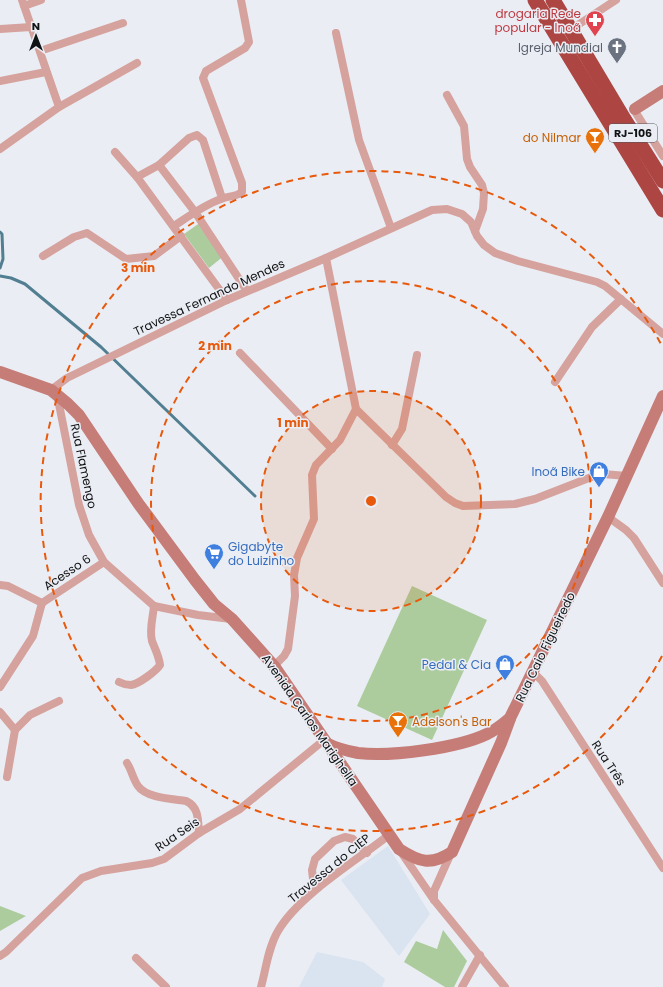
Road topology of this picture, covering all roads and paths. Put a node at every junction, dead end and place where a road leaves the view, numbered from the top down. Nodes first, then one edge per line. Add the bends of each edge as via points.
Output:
1 (41, 0) edge
2 (241, 0) edge
3 (535, 0) edge
4 (553, 0) edge
5 (616, 0) edge
6 (23, 3) edge
7 (123, 23) dead end
8 (31, 27) junction
9 (0, 29) edge
10 (570, 30) junction
11 (336, 33) dead end
12 (40, 51) junction
13 (137, 63) dead end
14 (46, 72) junction
15 (0, 81) edge
16 (663, 91) edge
17 (447, 95) dead end
18 (59, 107) junction
19 (635, 109) joint
20 (0, 149) edge
21 (115, 152) dead end
22 (663, 156) edge
23 (159, 165) junction
24 (137, 177) junction
25 (663, 181) edge
26 (222, 198) junction
27 (663, 210) edge
28 (195, 212) junction
29 (174, 226) junction
30 (391, 228) junction
31 (475, 231) junction
32 (181, 236) junction
33 (43, 256) dead end
34 (326, 258) junction
35 (248, 291) junction
36 (621, 299) junction
37 (227, 300) junction
38 (663, 334) edge
39 (240, 353) dead end
40 (417, 354) dead end
41 (0, 372) edge
42 (555, 382) dead end
43 (54, 392) junction
44 (663, 396) edge
45 (356, 409) junction
46 (392, 445) junction
47 (332, 449) junction
48 (626, 476) junction
49 (608, 517) junction
50 (104, 562) junction
51 (663, 583) edge
52 (0, 585) edge
53 (42, 603) junction
54 (154, 606) junction
55 (232, 619) junction
56 (274, 666) junction
57 (533, 672) junction
58 (119, 682) dead end
59 (0, 687) edge
60 (59, 701) dead end
61 (0, 712) edge
62 (511, 716) junction
63 (15, 730) junction
64 (492, 732) junction
65 (325, 741) junction
66 (501, 743) junction
67 (358, 753) junction
68 (127, 763) dead end
69 (344, 769) junction
70 (7, 777) dead end
71 (199, 833) junction
72 (389, 835) junction
73 (399, 849) junction
74 (452, 852) junction
75 (367, 853) junction
76 (663, 868) edge
77 (318, 888) junction
78 (434, 900) junction
79 (480, 955) junction
80 (0, 956) edge
81 (136, 958) dead end
82 (166, 987) edge
83 (261, 987) edge
84 (462, 987) edge
85 (505, 987) edge

1 - 6 street
2 - 26 street via 249,42 245,48 206,71 204,78 242,183 242,192
3 - 27 highway, RJ-106
4 - 10 highway, RJ-106
5 - 10 street
6 - 8 street
7 - 12 street
8 - 9 street
8 - 12 street
10 - 25 highway, RJ-106
11 - 30 street via 359,140
12 - 14 street
13 - 18 street
14 - 15 street
14 - 18 street
16 - 19 street
17 - 31 street via 464,126 467,159 484,193 483,209
18 - 20 street
19 - 22 street
21 - 24 street
23 - 24 street
23 - 26 street via 189,138 197,135 203,140
23 - 28 street
24 - 29 street
26 - 28 street
28 - 29 street
28 - 35 street
29 - 32 street
30 - 31 street, Travessa Fernando Mendes via 432,210 447,209 462,214 471,222
30 - 34 street, Travessa Fernando Mendes
31 - 36 street, Travessa Fernando Mendes via 484,245 495,253 597,282
32 - 33 street via 154,256 126,259 87,233 74,237
32 - 37 street
34 - 35 street, Travessa Fernando Mendes
34 - 45 street
35 - 37 street, Travessa Fernando Mendes
36 - 38 street, Travessa Fernando Mendes
36 - 42 street via 592,327
37 - 43 street, Travessa Fernando Mendes via 67,378
39 - 47 street
40 - 46 street via 402,428
41 - 43 street, Avenida Carlos Marighella
43 - 50 street, Rua Flamengo via 79,505
43 - 55 street, Avenida Carlos Marighella via 79,415 138,503 195,580 214,604
44 - 48 street, Rua Caio Figueiredo
45 - 46 street
45 - 47 street via 340,440
46 - 48 street via 446,497 463,506 515,504 594,476
47 - 56 street via 316,465 312,475 314,519 297,558 288,649
48 - 49 street, Rua Caio Figueiredo
49 - 51 street via 634,538
49 - 57 street, Rua Caio Figueiredo
50 - 53 street, Acesso 6
50 - 54 street, Rua Flamengo
52 - 53 street via 8,586
53 - 59 street via 33,636
54 - 55 street, Rua Flamengo
54 - 58 street via 152,640 160,665 133,685
55 - 56 street, Avenida Carlos Marighella
56 - 65 street, Avenida Carlos Marighella
57 - 62 street, Rua Caio Figueiredo
57 - 76 street, Rua Três via 542,681
60 - 63 street via 30,714
61 - 63 street
62 - 64 street
62 - 66 street, Rua Caio Figueiredo
63 - 70 street
64 - 66 street via 499,736
64 - 67 street via 434,748
65 - 67 street
65 - 69 street, Avenida Carlos Marighella
65 - 71 street, Rua Seis via 240,809
66 - 74 street, Rua Caio Figueiredo
67 - 69 street via 348,760
68 - 71 street via 143,791 190,802 197,810
69 - 72 street, Avenida Carlos Marighella
71 - 80 street, Rua Seis via 164,859 101,871 82,878
72 - 73 street, Avenida Carlos Marighella
72 - 75 street, Travessa do CIEP
73 - 74 street via 427,861 440,859
73 - 78 street, Avenida Carlos Marighella
74 - 78 street, Rua Caio Figueiredo via 434,891
75 - 77 street, Travessa do CIEP
75 - 77 street via 353,839 345,837 334,841 315,859 312,870
77 - 83 street, Travessa do CIEP via 288,917 278,932 271,945
78 - 79 street, Avenida Carlos Marighella
79 - 84 street
79 - 85 street, Avenida Carlos Marighella
81 - 82 street

